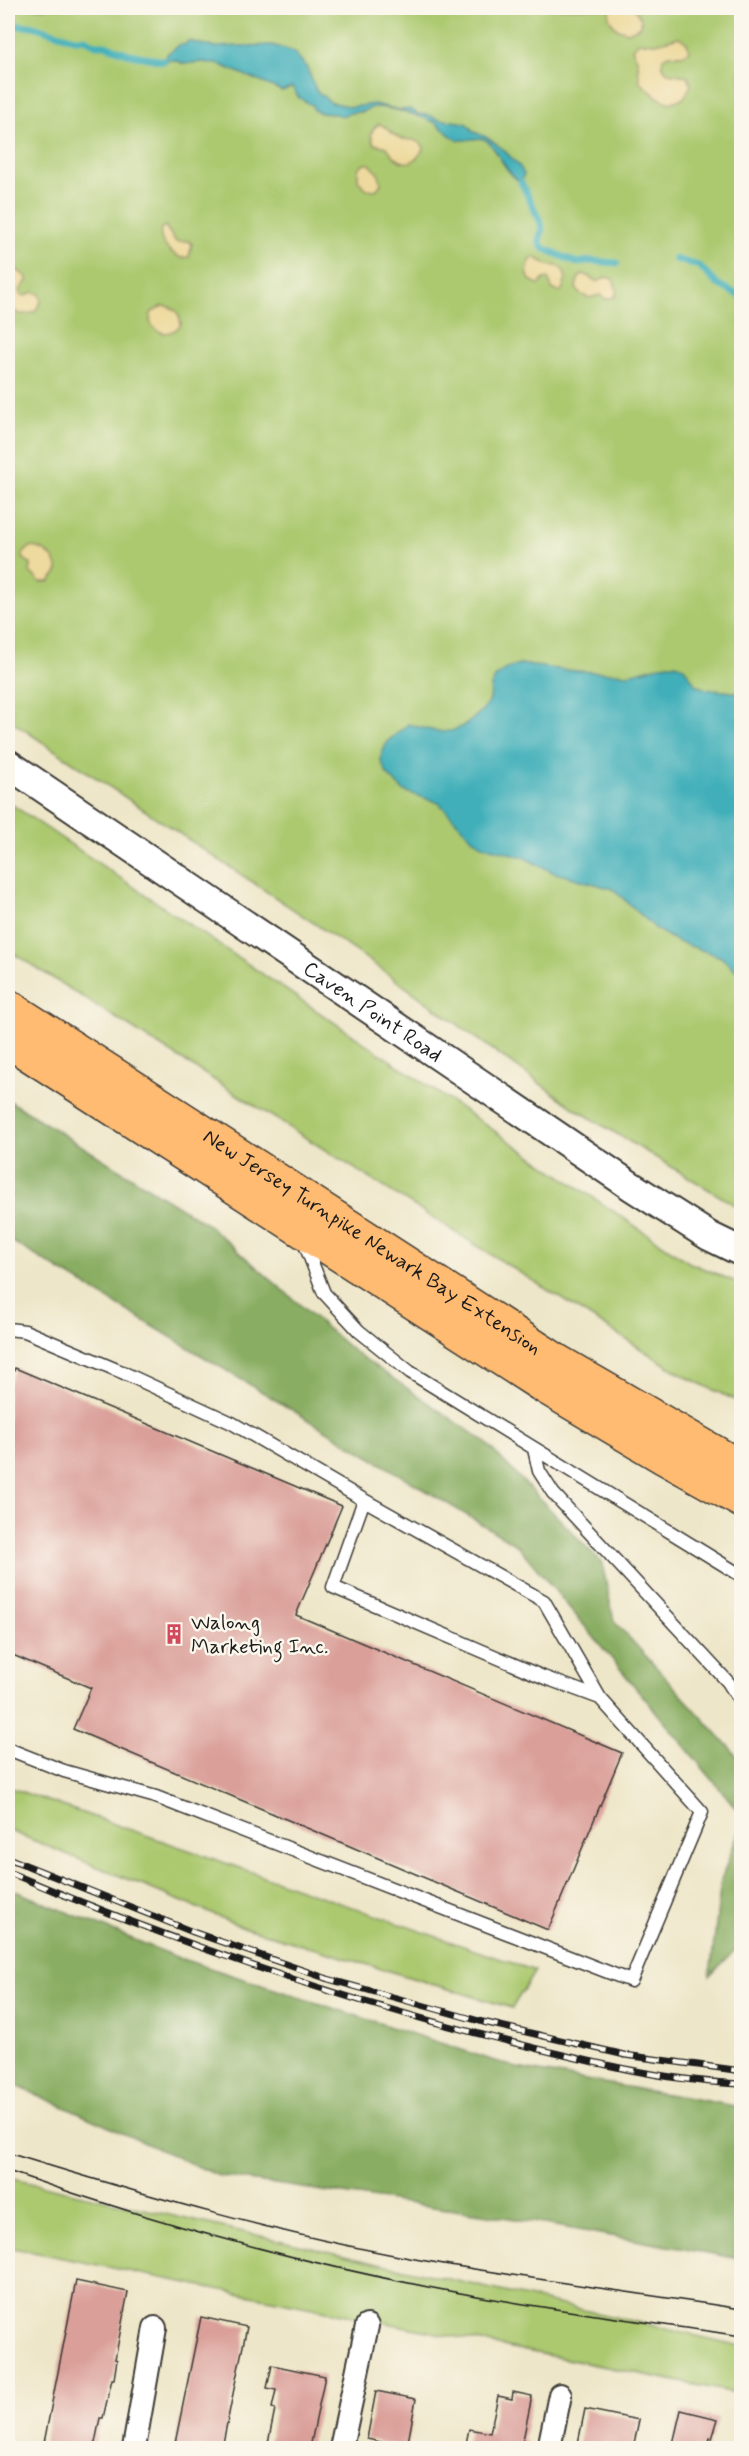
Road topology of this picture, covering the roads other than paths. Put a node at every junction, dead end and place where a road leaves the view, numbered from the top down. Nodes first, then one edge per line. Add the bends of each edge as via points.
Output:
1 (8, 764) edge
2 (8, 1006) edge
3 (8, 1041) edge
4 (300, 1229) junction
5 (741, 1252) edge
6 (8, 1329) edge
7 (534, 1449) junction
8 (741, 1468) edge
9 (364, 1500) junction
10 (741, 1501) edge
11 (741, 1576) edge
12 (600, 1698) junction
13 (741, 1704) edge
14 (8, 1749) edge
15 (367, 2326) dead end
16 (155, 2328) dead end
17 (560, 2395) dead end
18 (134, 2448) edge
19 (341, 2448) edge
20 (549, 2448) edge

1 - 5 street, Caven Point Road via 631,1186
2 - 8 highway, New Jersey Turnpike Newark Bay Extension via 559,1362
3 - 4 highway, New Jersey Turnpike Newark Bay Extension
4 - 7 lane via 324,1293 359,1331 410,1372
4 - 10 highway, New Jersey Turnpike Newark Bay Extension via 540,1384
6 - 9 lane via 25,1331 232,1423
7 - 11 lane
7 - 13 lane via 539,1471 553,1493 728,1682
9 - 12 lane via 544,1601
9 - 12 lane via 333,1587
12 - 14 lane via 702,1812 631,1981 156,1797 64,1771
15 - 19 street
16 - 18 street
17 - 20 street

